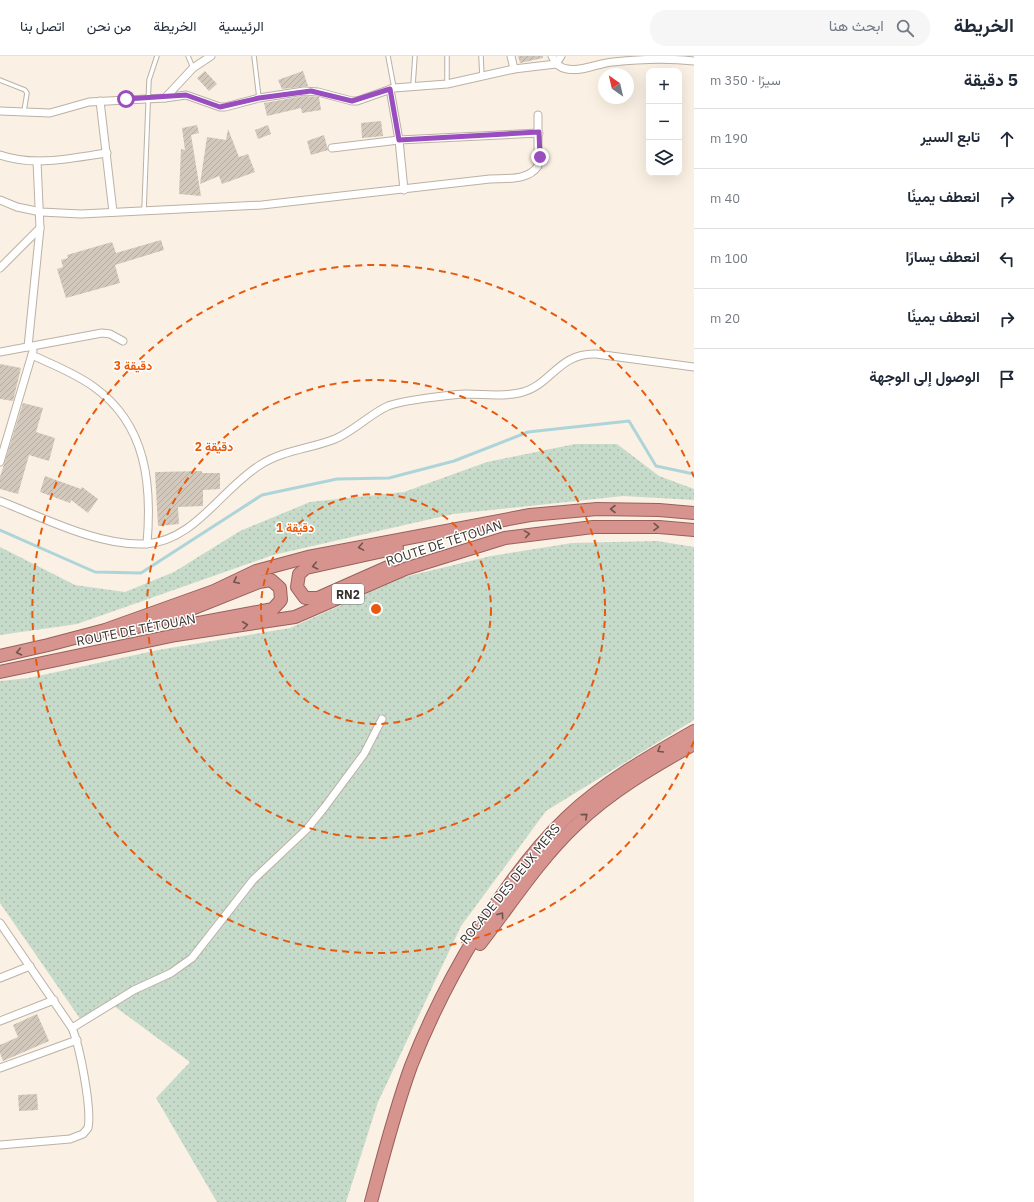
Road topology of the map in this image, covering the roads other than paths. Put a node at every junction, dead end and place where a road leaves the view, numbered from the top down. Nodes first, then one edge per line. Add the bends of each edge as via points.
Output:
1 (157, 56) edge
2 (188, 56) edge
3 (211, 56) edge
4 (254, 56) edge
5 (388, 56) edge
6 (414, 56) edge
7 (447, 56) edge
8 (481, 56) edge
9 (511, 56) edge
10 (552, 56) edge
11 (562, 56) edge
12 (613, 59) edge
13 (694, 61) edge
14 (556, 64) junction
15 (193, 68) junction
16 (514, 69) junction
17 (482, 77) junction
18 (0, 80) edge
19 (447, 84) junction
20 (413, 85) junction
21 (392, 89) junction
22 (149, 98) junction
23 (165, 98) junction
24 (259, 98) junction
25 (100, 101) junction
26 (0, 111) edge
27 (24, 111) junction
28 (538, 115) dead end
29 (539, 132) junction
30 (399, 140) junction
31 (332, 148) dead end
32 (107, 153) junction
33 (0, 155) edge
34 (37, 161) junction
35 (404, 190) junction
36 (0, 200) edge
37 (144, 210) junction
38 (40, 212) junction
39 (113, 212) junction
40 (40, 228) junction
41 (0, 268) edge
42 (123, 342) dead end
43 (31, 347) junction
44 (0, 352) edge
45 (32, 355) junction
46 (694, 366) edge
47 (0, 462) edge
48 (0, 501) edge
49 (694, 513) edge
50 (502, 519) junction
51 (694, 530) edge
52 (505, 538) junction
53 (147, 544) junction
54 (48, 646) junction
55 (0, 656) edge
56 (40, 664) junction
57 (0, 672) edge
58 (382, 719) dead end
59 (694, 731) edge
60 (694, 744) edge
61 (0, 922) edge
62 (3, 932) edge
63 (30, 966) junction
64 (0, 978) edge
65 (452, 979) junction
66 (54, 1000) junction
67 (0, 1021) edge
68 (72, 1028) junction
69 (77, 1040) junction
70 (0, 1068) edge
71 (0, 1145) edge
72 (371, 1202) edge

1 - 22 lane via 150,73
2 - 15 lane
3 - 15 street
4 - 24 lane
5 - 21 lane
6 - 20 lane
7 - 19 lane
8 - 17 lane
9 - 16 street
10 - 14 street
11 - 14 street
12 - 13 street
12 - 14 street via 574,70 561,68
14 - 16 street
15 - 23 street
16 - 17 street
17 - 19 street
18 - 27 lane via 25,90 27,93
19 - 20 street
20 - 21 street
21 - 24 street via 352,101 311,91
21 - 30 street
22 - 23 street
22 - 25 street
22 - 37 lane
23 - 24 street via 186,95 220,107
25 - 27 street via 56,112
25 - 32 street
26 - 27 street
28 - 29 street
29 - 30 street
29 - 35 street via 538,166 528,175
30 - 31 street
30 - 35 street
32 - 34 street
32 - 39 street
33 - 34 street
34 - 38 street
35 - 37 street via 262,205
36 - 38 street
37 - 39 street
38 - 39 street via 68,215
38 - 40 street
40 - 41 street
40 - 43 street
42 - 43 street via 110,334 102,333
43 - 44 street
43 - 45 street
45 - 47 street
45 - 53 street via 95,387 128,423 139,447 148,478 150,511
46 - 53 street via 596,354 581,355 566,361 542,382 519,393 465,394 395,404 378,411 335,439 278,455 260,464 190,526
48 - 53 street via 104,540
49 -> 50 highway, ROUTE DE TÉTOUAN via 597,509
50 -> 52 highway via 418,544 312,566 299,574 297,588 305,598 318,598 378,571 416,558 445,549
50 -> 54 highway, ROUTE DE TÉTOUAN via 281,563 164,610
52 -> 51 highway, ROUTE DE TÉTOUAN / RN2 via 593,527
56 -> 52 highway, ROUTE DE TÉTOUAN / RN2 via 176,635 295,617 415,565
54 -> 55 highway, ROUTE DE TÉTOUAN
54 - 56 highway via 144,626 266,580 275,582 282,592 279,604 269,611 144,635
56 - 57 highway, ROUTE DE TÉTOUAN / RN2
58 - 68 street via 364,754 324,808 254,880 192,958
59 -> 65 highway, ROCADE DES DEUX MERS via 618,777 578,807 552,832 489,916
65 -> 60 highway, ROCADE DES DEUX MERS via 525,884 575,826 624,786
61 - 62 street
62 - 63 street
63 - 64 street
63 - 66 street
65 - 72 highway, ROCADE DES DEUX MERS via 412,1066 397,1107
66 - 67 street
66 - 68 street
68 - 69 street
69 - 70 street
69 - 71 street via 90,1114 88,1128 76,1137

